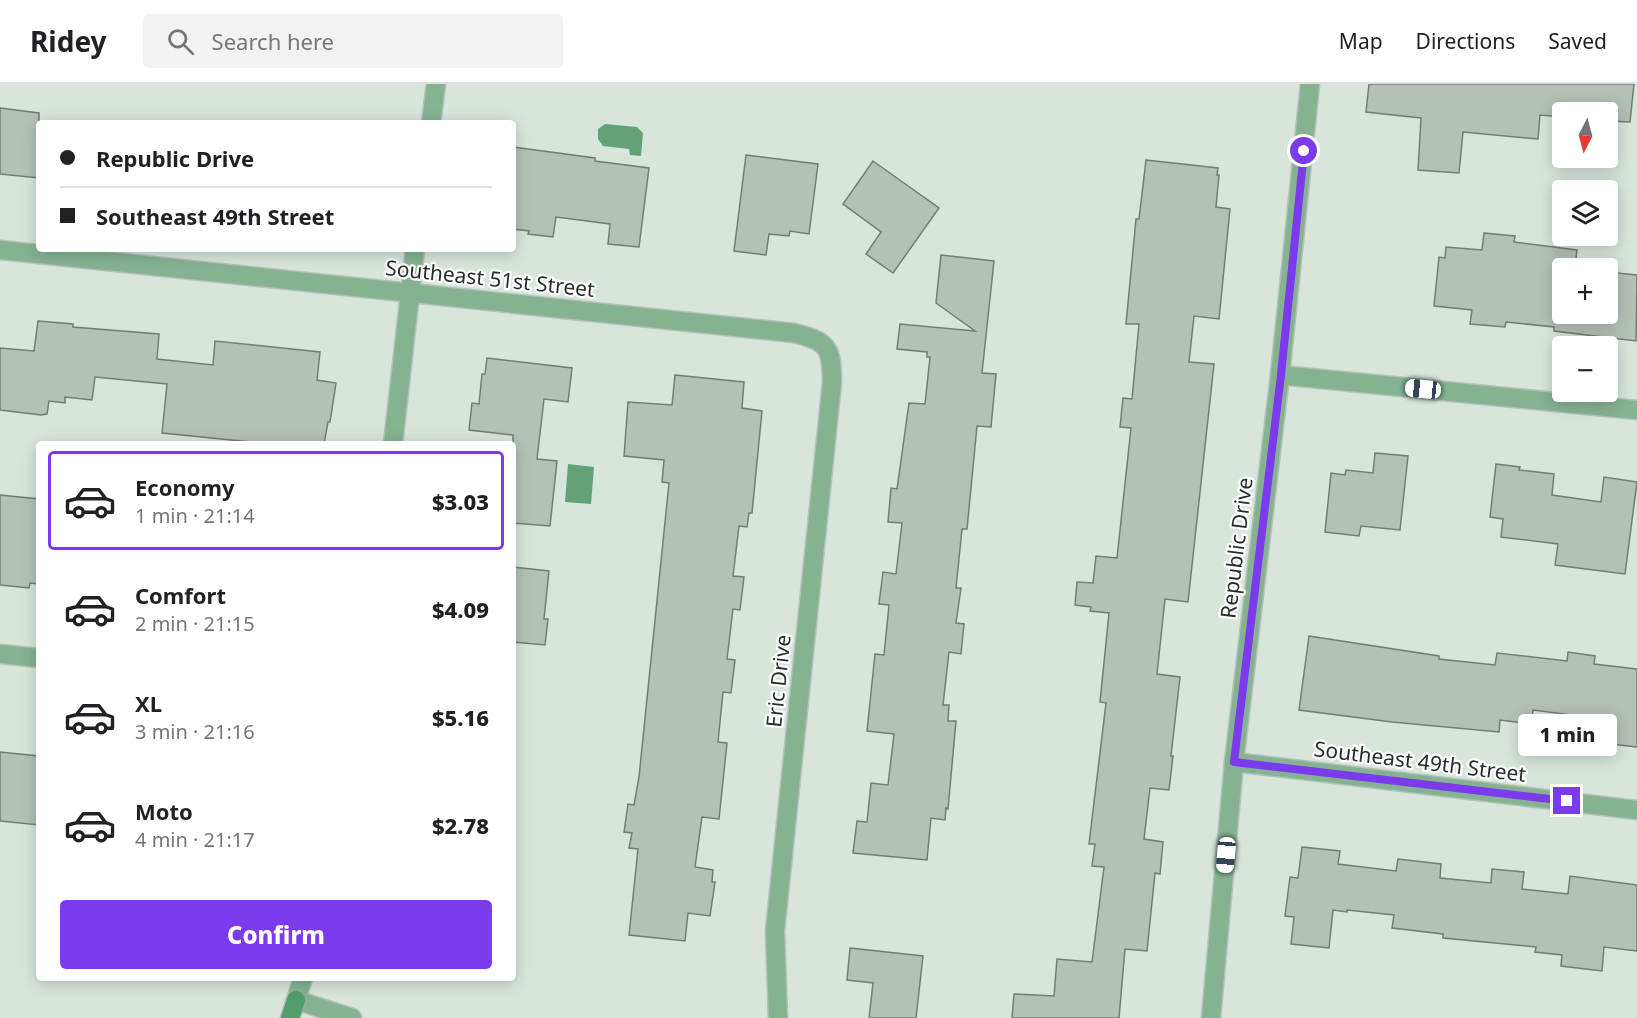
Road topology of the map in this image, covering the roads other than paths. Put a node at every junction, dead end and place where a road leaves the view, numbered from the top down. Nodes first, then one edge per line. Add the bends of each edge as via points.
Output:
1 (436, 84) edge
2 (1311, 84) edge
3 (431, 120) edge
4 (0, 250) edge
5 (415, 252) edge
6 (410, 293) junction
7 (828, 350) joint
8 (1281, 375) junction
9 (1637, 410) edge
10 (393, 441) edge
11 (0, 654) edge
12 (36, 658) edge
13 (1234, 762) junction
14 (1637, 810) edge
15 (302, 981) edge
16 (296, 1000) junction
17 (290, 1018) edge
18 (351, 1018) edge
19 (778, 1018) edge
20 (1211, 1018) edge

1 - 3 street
2 - 8 street, Republic Drive
4 - 6 street, Southeast 51st Street
5 - 6 street
6 - 7 street, Southeast 51st Street via 794,333 818,340
6 - 10 street
7 - 19 street, Eric Drive via 831,396 776,931
8 - 9 street
8 - 13 street, Republic Drive
11 - 12 street
13 - 14 street, Southeast 49th Street
13 - 20 street, Republic Drive
15 - 16 street
16 - 17 street
16 - 18 street

